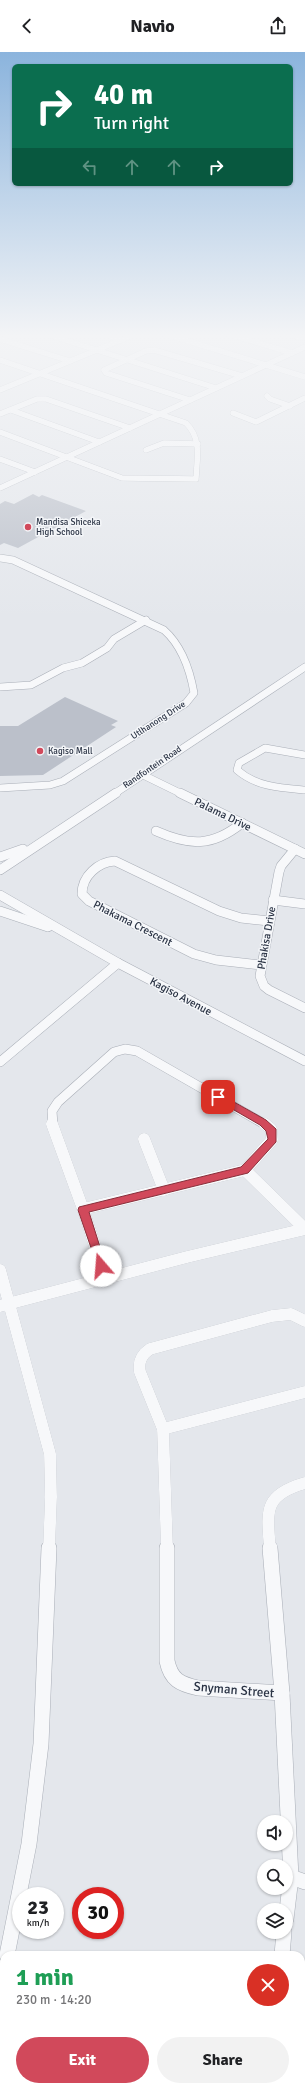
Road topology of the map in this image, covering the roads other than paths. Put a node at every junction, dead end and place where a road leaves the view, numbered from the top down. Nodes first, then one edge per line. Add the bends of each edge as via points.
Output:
1 (61, 428) edge
2 (130, 428) edge
3 (192, 428) edge
4 (0, 432) edge
5 (99, 442) junction
6 (198, 444) junction
7 (146, 450) dead end
8 (68, 457) junction
9 (0, 459) edge
10 (35, 472) junction
11 (0, 488) edge
12 (0, 558) edge
13 (146, 620) junction
14 (305, 667) edge
15 (0, 687) edge
16 (305, 756) edge
17 (141, 774) junction
18 (0, 788) edge
19 (305, 790) edge
20 (242, 823) junction
21 (156, 830) dead end
22 (40, 842) junction
23 (295, 849) junction
24 (305, 854) edge
25 (0, 857) edge
26 (2, 868) edge
27 (0, 876) edge
28 (0, 888) edge
29 (3, 897) edge
30 (273, 900) junction
31 (305, 904) edge
32 (1, 912) edge
33 (269, 921) junction
34 (58, 929) junction
35 (118, 963) junction
36 (261, 965) junction
37 (305, 1008) edge
38 (305, 1061) edge
39 (0, 1062) edge
40 (144, 1139) dead end
41 (244, 1170) junction
42 (164, 1190) junction
43 (83, 1210) junction
44 (305, 1229) edge
45 (0, 1270) edge
46 (106, 1280) junction
47 (4, 1305) edge
48 (305, 1321) edge
49 (305, 1392) edge
50 (163, 1429) junction
51 (305, 1483) edge
52 (282, 1693) junction
53 (298, 1879) edge
54 (291, 1903) edge
55 (283, 1939) edge
56 (8, 1951) edge
57 (282, 1951) edge

1 - 5 street
2 - 5 street
3 - 6 street via 197,435
4 - 8 street
5 - 8 street
6 - 7 street via 158,444
6 - 8 street via 196,479 122,478
8 - 10 street
9 - 10 street
10 - 11 street
12 - 13 street, Utlhanong Drive via 13,560
13 - 15 street via 114,639 107,648 82,662 63,668 31,685
13 - 18 street, Utlhanong Drive via 169,634 179,646 194,693 189,700 57,784
14 - 17 street, Randfontein Road
16 - 19 street via 265,748 238,765 237,770 266,786
17 - 20 street, Palama Drive
17 - 22 street, Randfontein Road
20 - 21 street via 230,834 205,842 179,840
20 - 23 street, Palama Drive
22 - 25 street
22 - 26 street, Randfontein Road
23 - 24 street, Palama Drive
23 - 30 street, Phakisa Drive via 281,866
26 - 27 street
28 - 29 street
29 - 34 street, Kagiso Avenue
30 - 31 street
30 - 33 street, Phakisa Drive
32 - 34 street, Kagiso Avenue
33 - 36 street, Phakisa Drive
33 - 36 street, Phakama Crescent via 241,918 219,912 115,861 106,860 97,866 81,888 82,894 89,901 194,954
34 - 35 street, Kagiso Avenue
35 - 38 street, Kagiso Avenue
35 - 39 street
36 - 37 street, Phakisa Drive via 260,976 264,986
40 - 42 street
41 - 42 street
41 - 43 street via 272,1140 271,1129 263,1122 137,1051 119,1050 64,1097 52,1111 51,1120
41 - 44 street
42 - 43 street
43 - 46 street
44 - 46 street via 187,1257
45 - 47 street
46 - 47 street
47 - 56 street via 50,1454 51,1497 41,1744 29,1844
48 - 50 street, Snyman Street via 291,1314 272,1316 150,1349 141,1356 140,1372
49 - 50 street
50 - 52 street, Snyman Street via 167,1539 167,1661 170,1673 179,1683 197,1688
51 - 52 street, Snyman Street via 281,1491 267,1514
52 - 53 street
53 - 54 street
55 - 57 street

